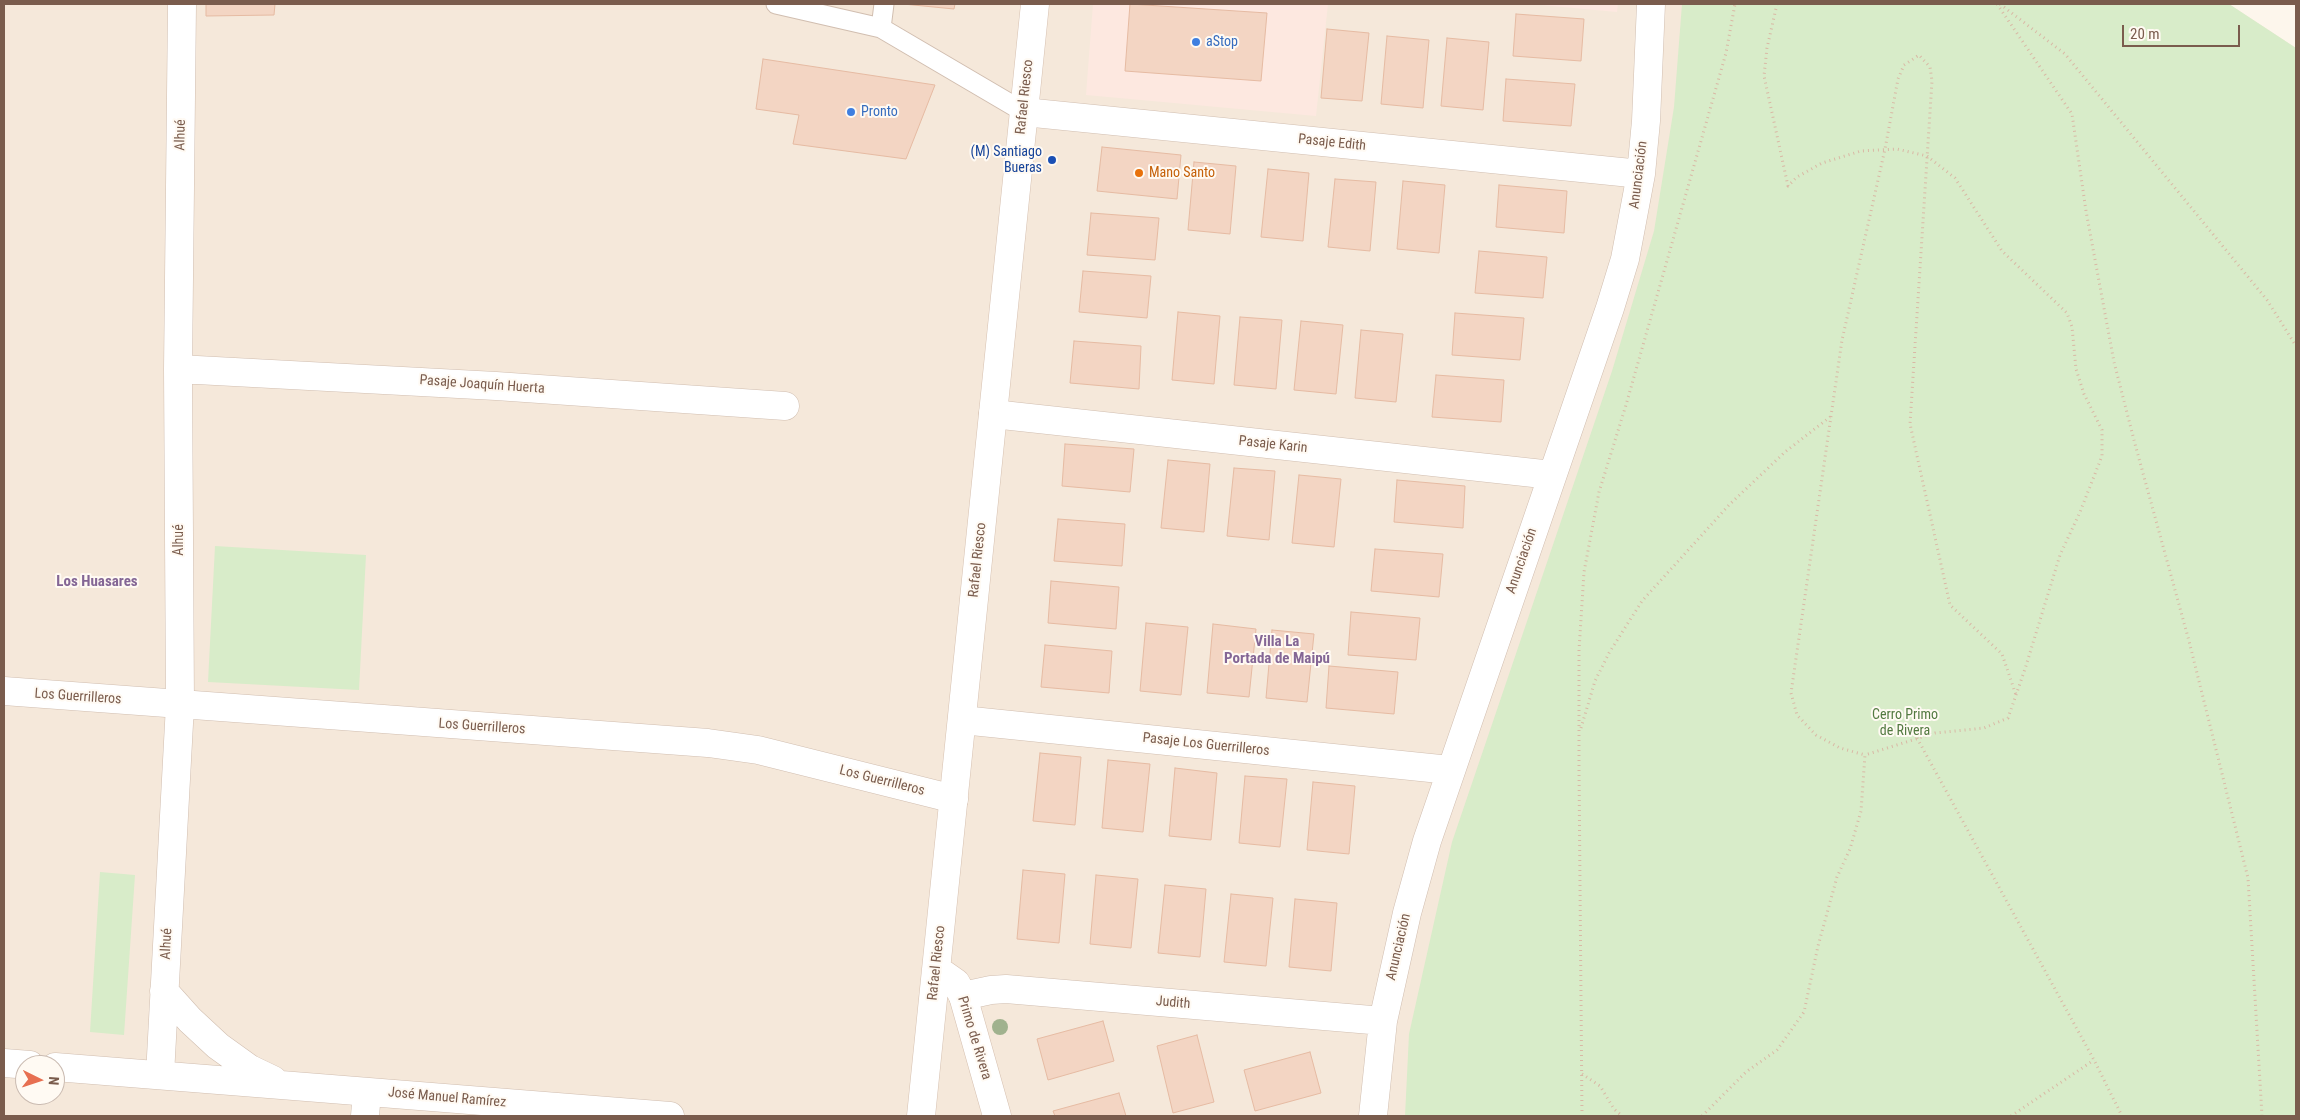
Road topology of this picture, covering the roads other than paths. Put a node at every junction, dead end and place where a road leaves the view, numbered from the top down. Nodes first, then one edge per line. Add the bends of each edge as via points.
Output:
1 (182, 4) edge
2 (776, 4) edge
3 (884, 4) edge
4 (1035, 4) edge
5 (1651, 4) edge
6 (881, 28) junction
7 (1024, 112) junction
8 (1641, 174) junction
9 (178, 369) junction
10 (785, 406) dead end
11 (993, 414) junction
12 (1552, 475) junction
13 (4, 691) edge
14 (180, 705) junction
15 (962, 720) junction
16 (1450, 770) junction
17 (954, 800) junction
18 (936, 969) junction
19 (164, 990) junction
20 (964, 996) junction
21 (1383, 1021) junction
22 (65, 1068) edge
23 (160, 1075) junction
24 (283, 1085) junction
25 (366, 1104) edge
26 (670, 1116) edge
27 (921, 1116) edge
28 (997, 1116) edge
29 (1373, 1116) edge

1 - 9 street, Alhué
2 - 6 lane
3 - 6 lane
4 - 7 street, Rafael Riesco
5 - 8 street, Anunciación
6 - 7 lane
7 - 8 street, Pasaje Edith
7 - 11 street, Rafael Riesco
8 - 12 street, Anunciación via 1623,267
9 - 10 street, Pasaje Joaquín Huerta
9 - 14 street, Alhué
11 - 12 street, Pasaje Karin
11 - 15 street, Rafael Riesco
12 - 16 street, Anunciación
13 - 14 street, Los Guerrilleros
14 - 17 street, Los Guerrilleros via 708,743 758,750
14 - 19 street, Alhué
15 - 16 street, Pasaje Los Guerrilleros
15 - 17 street, Rafael Riesco
16 - 21 street, Anunciación via 1407,913
17 - 18 street, Rafael Riesco
18 - 20 street, Primo de Rivera via 956,984
18 - 27 street, Rafael Riesco
19 - 23 street, Alhué
19 - 24 street, José Manuel Ramírez via 218,1046 250,1069
20 - 21 street, Judith via 1006,989
20 - 28 street, Primo de Rivera
21 - 29 street, Anunciación
22 - 23 street, José Manuel Ramírez
23 - 24 street, José Manuel Ramírez
24 - 25 street, José Manuel Ramírez
25 - 26 street, José Manuel Ramírez

